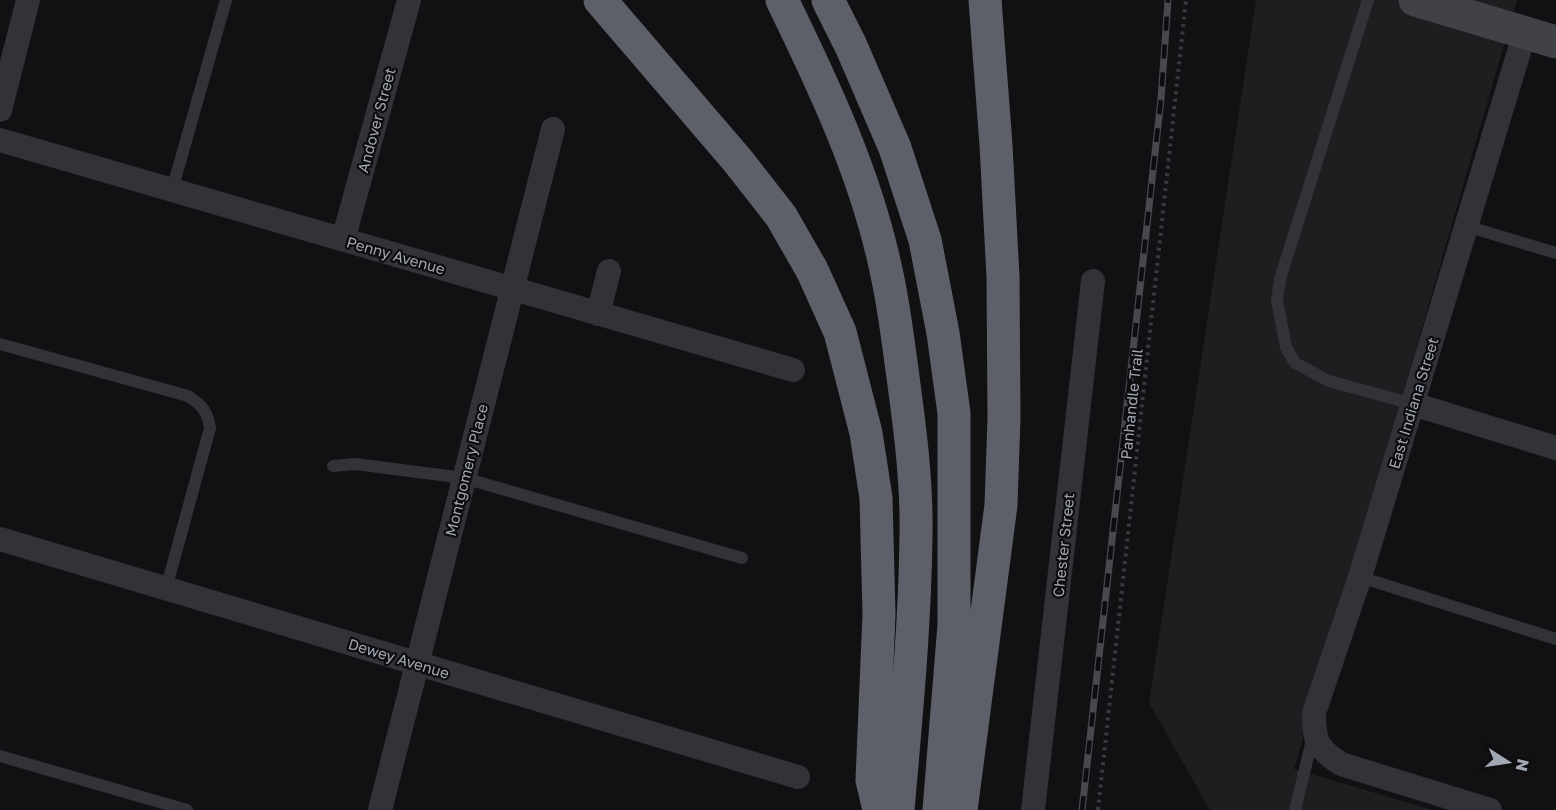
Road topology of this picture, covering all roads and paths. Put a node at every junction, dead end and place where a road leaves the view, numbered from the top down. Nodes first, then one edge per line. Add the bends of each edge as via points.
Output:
1 (28, 0) edge
2 (226, 0) edge
3 (409, 0) edge
4 (600, 0) edge
5 (782, 0) edge
6 (828, 0) edge
7 (985, 0) edge
8 (1186, 0) edge
9 (1368, 0) edge
10 (1415, 0) edge
11 (1525, 32) junction
12 (1556, 42) edge
13 (5, 69) edge
14 (0, 111) edge
15 (552, 129) dead end
16 (0, 140) edge
17 (172, 190) junction
18 (1466, 226) junction
19 (343, 240) junction
20 (1556, 253) edge
21 (609, 272) dead end
22 (1093, 281) dead end
23 (512, 289) junction
24 (598, 314) junction
25 (0, 344) edge
26 (793, 370) dead end
27 (1413, 404) junction
28 (1556, 448) edge
29 (333, 465) dead end
30 (464, 478) junction
31 (0, 539) edge
32 (742, 558) dead end
33 (1360, 577) junction
34 (166, 589) junction
35 (1556, 639) edge
36 (417, 663) junction
37 (1314, 734) junction
38 (0, 756) edge
39 (798, 777) dead end
40 (187, 810) edge
41 (380, 810) edge
42 (879, 810) edge
43 (898, 810) edge
44 (939, 810) edge
45 (961, 810) edge
46 (1033, 810) edge
47 (1098, 810) edge
48 (1295, 810) edge
49 (1490, 810) edge

1 - 13 street
2 - 17 lane
3 - 19 street, Andover Street
4 - 42 highway via 781,216 812,270 840,332 866,433 876,498 879,614 872,780
5 - 43 highway via 836,115 867,203 886,269 899,344 911,435 916,533 911,668
6 - 44 highway via 895,148 925,240 954,413 954,625
7 - 45 highway via 1002,266 1004,418 1001,505
8 - 47 path, Panhandle Trail
9 - 27 lane via 1280,279 1277,300 1286,347 1295,363 1329,381
10 - 11 main road
11 - 12 main road
11 - 18 street, East Indiana Street
13 - 14 street
15 - 23 street, Montgomery Place
16 - 17 street, Penny Avenue
17 - 19 street, Penny Avenue
18 - 20 lane
18 - 27 street, East Indiana Street
19 - 23 street, Penny Avenue
21 - 24 street
22 - 46 street, Chester Street
23 - 24 street, Penny Avenue
23 - 30 street, Montgomery Place
24 - 26 street, Penny Avenue
25 - 34 lane via 188,396 208,414 210,428
27 - 28 street
27 - 33 street, East Indiana Street
29 - 30 lane via 355,464
30 - 32 lane
30 - 36 street, Montgomery Place
31 - 34 street, Dewey Avenue
33 - 35 lane
33 - 37 street, East Indiana Street via 1314,713
34 - 36 street, Dewey Avenue
36 - 39 street, Dewey Avenue
36 - 41 street, Montgomery Place
37 - 48 lane
37 - 49 street via 1323,752 1341,764
38 - 40 lane

